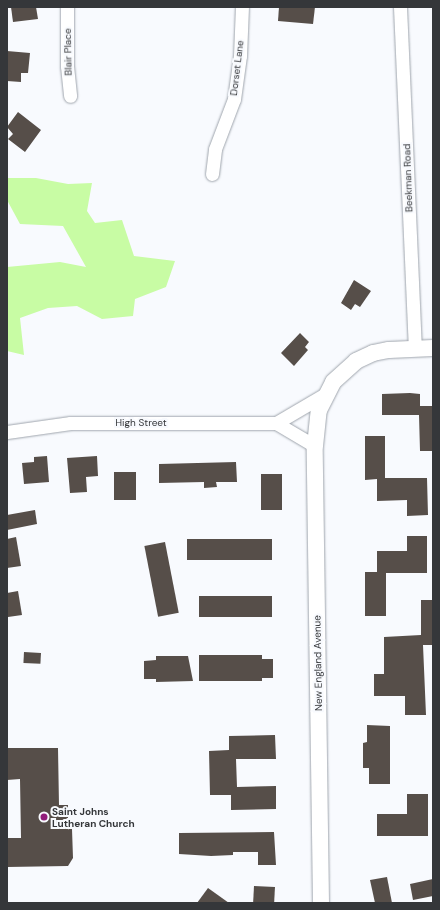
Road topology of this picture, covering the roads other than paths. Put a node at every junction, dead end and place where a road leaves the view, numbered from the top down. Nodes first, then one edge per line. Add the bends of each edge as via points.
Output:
1 (67, 7) edge
2 (242, 7) edge
3 (400, 7) edge
4 (70, 96) dead end
5 (212, 174) dead end
6 (415, 348) junction
7 (433, 348) edge
8 (324, 395) junction
9 (276, 423) junction
10 (7, 432) edge
11 (315, 446) junction
12 (321, 903) edge

1 - 4 street, Blair Place
2 - 5 street, Dorset Lane via 240,56 234,99 215,149
3 - 6 street, Beekman Road
6 - 7 street
6 - 8 street via 373,353 356,361 343,371
8 - 9 street
8 - 11 street, New England Avenue via 316,422
9 - 10 street, High Street via 70,423
9 - 11 street
11 - 12 street, New England Avenue

